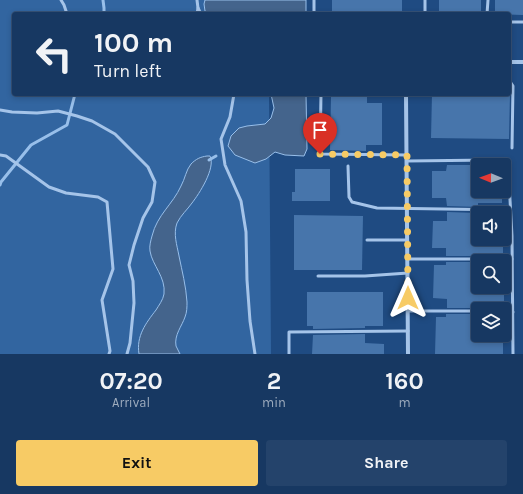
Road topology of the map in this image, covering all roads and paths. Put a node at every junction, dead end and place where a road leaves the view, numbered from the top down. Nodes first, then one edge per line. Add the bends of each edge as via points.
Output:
1 (61, 0) edge
2 (197, 0) edge
3 (314, 0) edge
4 (425, 0) edge
5 (488, 0) edge
6 (198, 8) junction
7 (66, 12) edge
8 (197, 12) edge
9 (200, 12) edge
10 (314, 12) edge
11 (425, 12) edge
12 (487, 12) edge
13 (511, 22) edge
14 (523, 22) edge
15 (511, 62) edge
16 (523, 62) edge
17 (511, 83) edge
18 (234, 96) edge
19 (321, 96) edge
20 (406, 96) edge
21 (0, 110) edge
22 (512, 148) dead end
23 (0, 155) edge
24 (407, 155) junction
25 (407, 161) junction
26 (348, 166) dead end
27 (510, 206) edge
28 (407, 209) junction
29 (471, 210) edge
30 (511, 234) edge
31 (366, 240) dead end
32 (407, 240) junction
33 (408, 259) junction
34 (512, 259) junction
35 (408, 273) junction
36 (318, 276) dead end
37 (408, 310) junction
38 (471, 311) edge
39 (513, 312) joint
40 (408, 331) junction
41 (109, 354) edge
42 (127, 354) edge
43 (255, 354) edge
44 (289, 354) edge
45 (408, 354) edge
46 (513, 354) edge

1 - 7 lane
2 - 6 lane
3 - 10 lane
4 - 11 lane
5 - 12 lane
6 - 8 lane
6 - 9 lane
13 - 14 lane
15 - 16 street
17 - 22 lane
18 - 43 lane via 230,117 221,139 225,165 241,201 245,224 250,321
19 - 24 lane via 320,154
20 - 24 street
21 - 42 lane via 58,112 92,121 115,134 148,167 155,182 152,202 143,218 130,265 134,303
23 - 41 lane via 11,159 49,187 66,194 98,197 107,202 113,269 102,300
24 - 25 street
25 - 27 lane via 492,160 508,163
25 - 28 street
26 - 28 lane via 349,198 352,202 377,208
28 - 29 lane
28 - 32 street
30 - 34 lane
31 - 32 lane
32 - 33 street
33 - 34 lane
33 - 35 street
34 - 39 lane
35 - 36 lane
35 - 37 street
37 - 38 lane
37 - 40 street
39 - 46 lane
40 - 44 lane via 289,332
40 - 45 street

